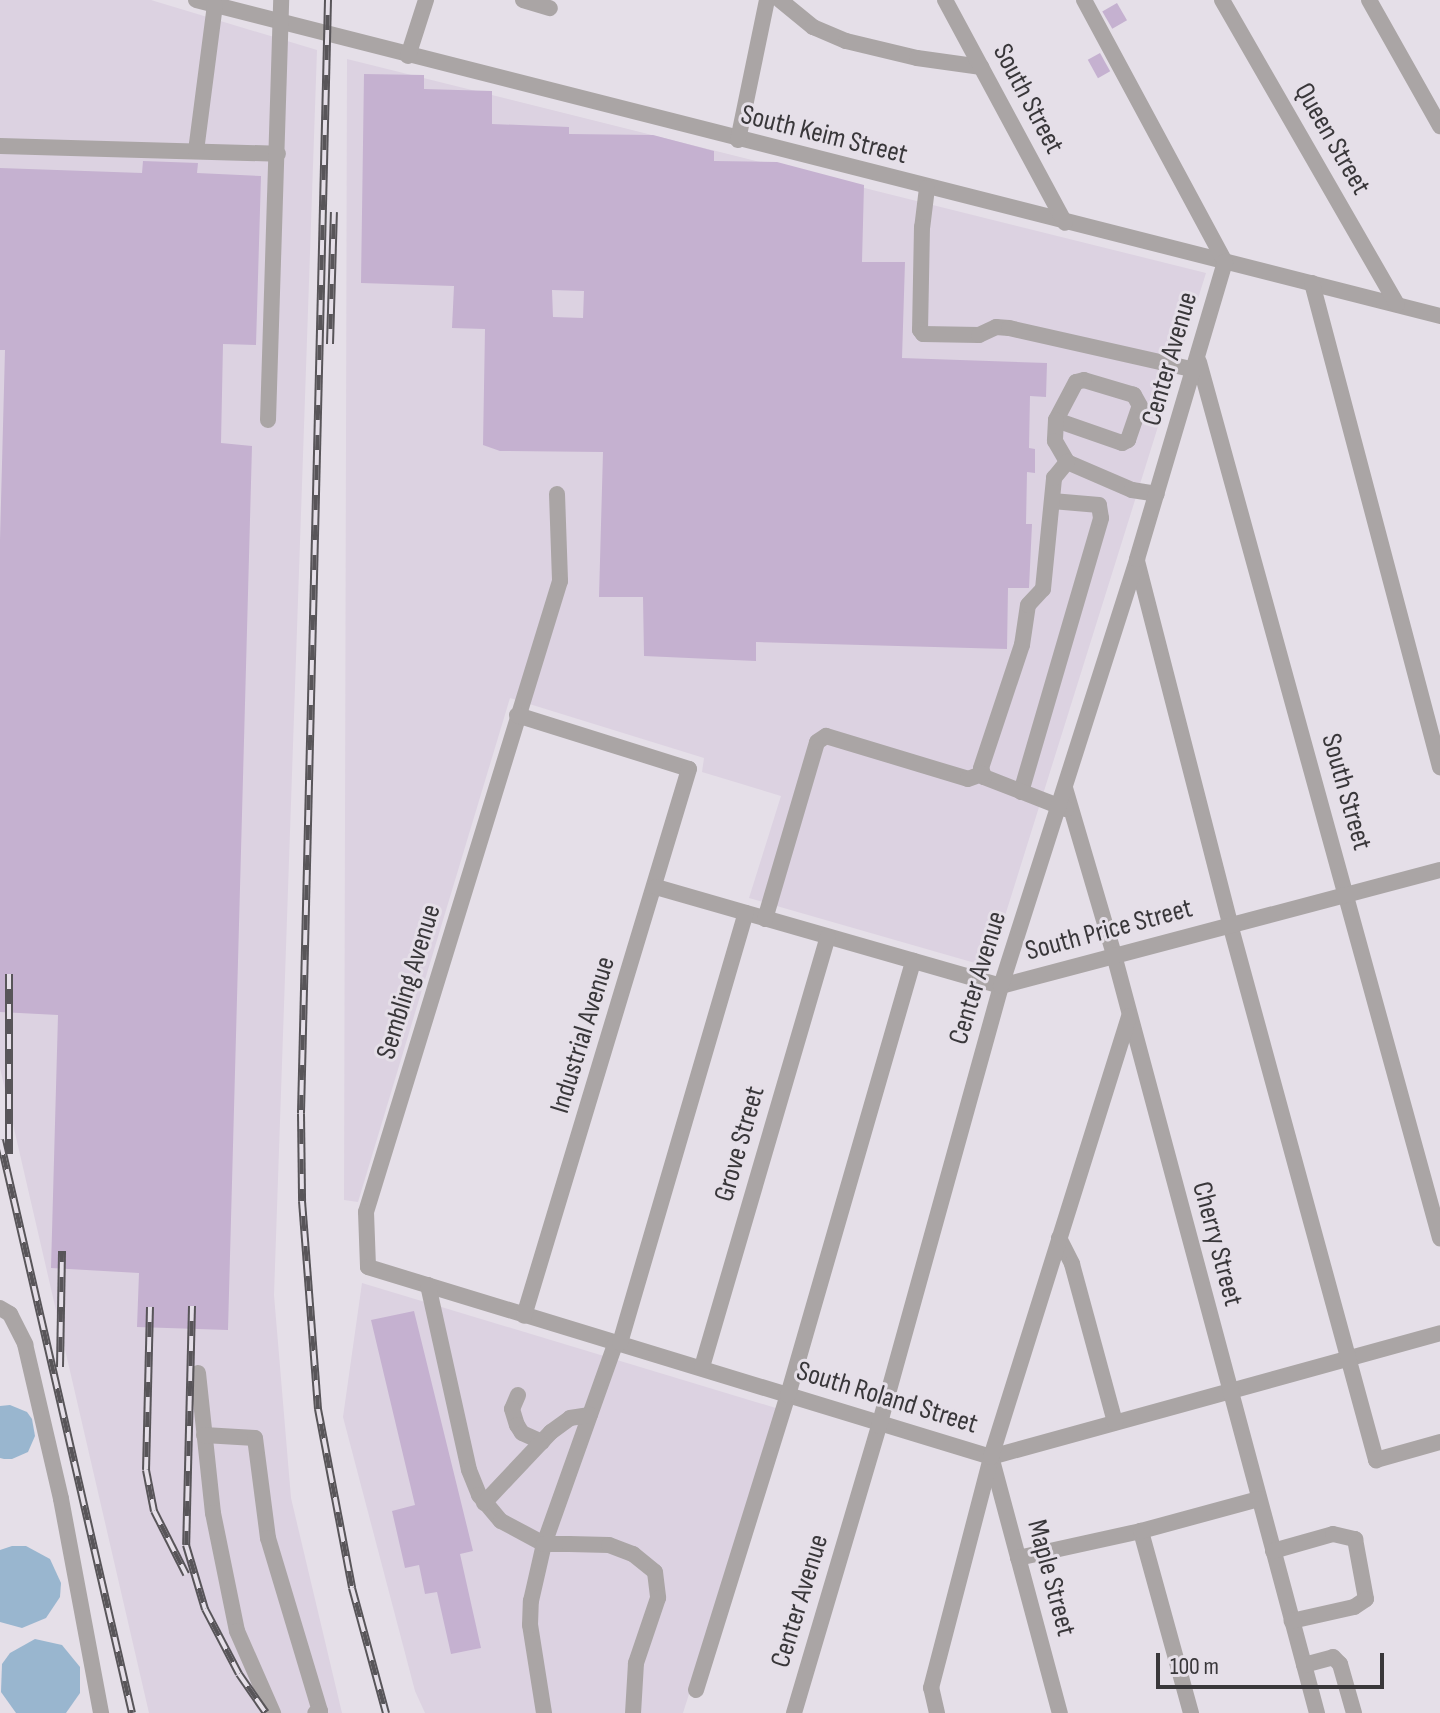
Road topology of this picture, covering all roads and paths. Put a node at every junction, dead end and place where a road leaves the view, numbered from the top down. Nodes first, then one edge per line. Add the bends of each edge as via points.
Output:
1 (196, 0) edge
2 (281, 0) edge
3 (426, 0) edge
4 (523, 0) edge
5 (767, 0) edge
6 (780, 0) edge
7 (947, 0) edge
8 (1084, 0) edge
9 (1222, 0) edge
10 (1369, 0) edge
11 (215, 5) junction
12 (550, 8) dead end
13 (280, 23) junction
14 (408, 56) junction
15 (981, 67) junction
16 (1440, 126) edge
17 (738, 140) junction
18 (0, 146) edge
19 (196, 151) junction
20 (278, 154) junction
21 (927, 188) junction
22 (1065, 223) junction
23 (1225, 262) junction
24 (1312, 283) junction
25 (1397, 304) junction
26 (1440, 316) edge
27 (1197, 365) junction
28 (268, 420) dead end
29 (1056, 420) junction
30 (1067, 462) junction
31 (557, 494) dead end
32 (1157, 494) junction
33 (1052, 501) junction
34 (1137, 559) junction
35 (517, 715) junction
36 (1440, 767) edge
37 (982, 774) junction
38 (1021, 792) junction
39 (1065, 808) junction
40 (1440, 870) edge
41 (656, 887) junction
42 (1347, 892) junction
43 (746, 913) junction
44 (765, 919) junction
45 (1230, 924) junction
46 (828, 937) junction
47 (1114, 955) junction
48 (913, 961) junction
49 (1001, 986) junction
50 (1129, 1014) junction
51 (1059, 1238) junction
52 (1440, 1238) edge
53 (368, 1267) joint
54 (428, 1285) junction
55 (0, 1308) edge
56 (524, 1316) junction
57 (1440, 1333) edge
58 (618, 1343) junction
59 (1347, 1358) junction
60 (702, 1367) junction
61 (198, 1373) dead end
62 (1228, 1389) junction
63 (518, 1395) dead end
64 (788, 1395) junction
65 (590, 1415) junction
66 (1115, 1422) junction
67 (879, 1426) junction
68 (204, 1435) junction
69 (542, 1442) junction
70 (1440, 1442) edge
71 (991, 1457) junction
72 (1259, 1499) junction
73 (484, 1503) junction
74 (1141, 1531) junction
75 (544, 1544) junction
76 (1273, 1551) junction
77 (1018, 1558) junction
78 (1292, 1621) junction
79 (1304, 1665) junction
80 (696, 1690) dead end
81 (101, 1713) edge
82 (273, 1713) edge
83 (315, 1713) edge
84 (544, 1713) edge
85 (633, 1713) edge
86 (794, 1713) edge
87 (937, 1713) edge
88 (1060, 1713) edge
89 (1191, 1713) edge
90 (1317, 1713) edge
91 (1354, 1713) edge

1 - 11 street, South Keim Street
2 - 13 street
3 - 14 street
4 - 12 street
5 - 17 street
6 - 15 street via 813,27 846,41
7 - 15 street, South Street
8 - 23 street
9 - 25 street, Queen Street
10 - 16 street
11 - 13 street, South Keim Street
11 - 19 street
13 - 14 street, South Keim Street
13 - 20 street
14 - 17 street, South Keim Street
15 - 22 street, South Street
17 - 21 street, South Keim Street
18 - 19 street
19 - 20 street
20 - 28 street
21 - 22 street, South Keim Street
21 - 27 street via 923,334 979,335 1009,328
22 - 23 street, South Keim Street
23 - 24 street, South Keim Street
23 - 27 street, Center Avenue
24 - 25 street, South Keim Street
24 - 36 street
25 - 26 street, South Keim Street
27 - 32 street, Center Avenue
27 - 42 street, South Street
29 - 29 street via 1076,382 1084,380 1134,395 1140,406 1128,440 1122,443
29 - 30 street via 1055,441
30 - 32 street via 1132,490
30 - 33 street via 1054,478
31 - 35 street, Sembling Avenue via 560,581
32 - 34 street, Center Avenue
33 - 37 street via 1043,589 1028,605 1022,645
33 - 38 street via 1099,505 1101,518
34 - 39 street, Center Avenue via 1065,788
34 - 45 street
35 - 41 street, Industrial Avenue via 689,769
35 - 53 street, Sembling Avenue via 366,1212
37 - 38 street
37 - 44 street via 968,779 826,736 817,742
38 - 39 street
39 - 47 street, Cherry Street
39 - 49 street, Center Avenue
40 - 42 street, South Price Street
41 - 43 street, South Price Street
41 - 56 street, Industrial Avenue
42 - 45 street, South Price Street
42 - 52 street, South Street
43 - 44 street, South Price Street
43 - 58 street
44 - 46 street, South Price Street
45 - 47 street, South Price Street
45 - 59 street
46 - 48 street, South Price Street
46 - 60 street, Grove Street
47 - 49 street, South Price Street
47 - 50 street, Cherry Street
48 - 49 street, South Price Street
48 - 64 street
49 - 67 street, Center Avenue
50 - 51 street
50 - 62 street, Cherry Street
51 - 66 street via 1072,1264
51 - 71 street
53 - 54 street, South Roland Street
54 - 56 street, South Roland Street
54 - 73 street via 469,1470
55 - 81 street via 10,1314 25,1344
56 - 58 street, South Roland Street
57 - 59 street, South Roland Street
58 - 60 street, South Roland Street
58 - 65 street
59 - 62 street, South Roland Street
59 - 70 street via 1376,1460
60 - 64 street, South Roland Street
61 - 68 street
62 - 66 street, South Roland Street
62 - 72 street, Cherry Street
63 - 69 street via 512,1409 517,1425
64 - 67 street, South Roland Street
64 - 80 street
65 - 69 street via 570,1418
65 - 75 street
66 - 71 street, South Roland Street
67 - 71 street, South Roland Street
67 - 86 street, Center Avenue
68 - 82 street via 213,1513 237,1631
68 - 83 street via 255,1438 268,1538 320,1711
69 - 73 street
71 - 77 street, Maple Street
71 - 87 street via 931,1688
72 - 74 street
72 - 76 street, Cherry Street
73 - 75 street via 501,1521
74 - 77 street
74 - 89 street
75 - 84 street via 530,1625
75 - 85 street via 609,1545 633,1554 655,1572 658,1598 636,1663
76 - 78 street, Cherry Street
76 - 78 street via 1333,1534 1355,1539 1366,1599 1354,1607
77 - 88 street, Maple Street
78 - 79 street, Cherry Street
79 - 90 street, Cherry Street
79 - 91 street via 1333,1657 1340,1664

